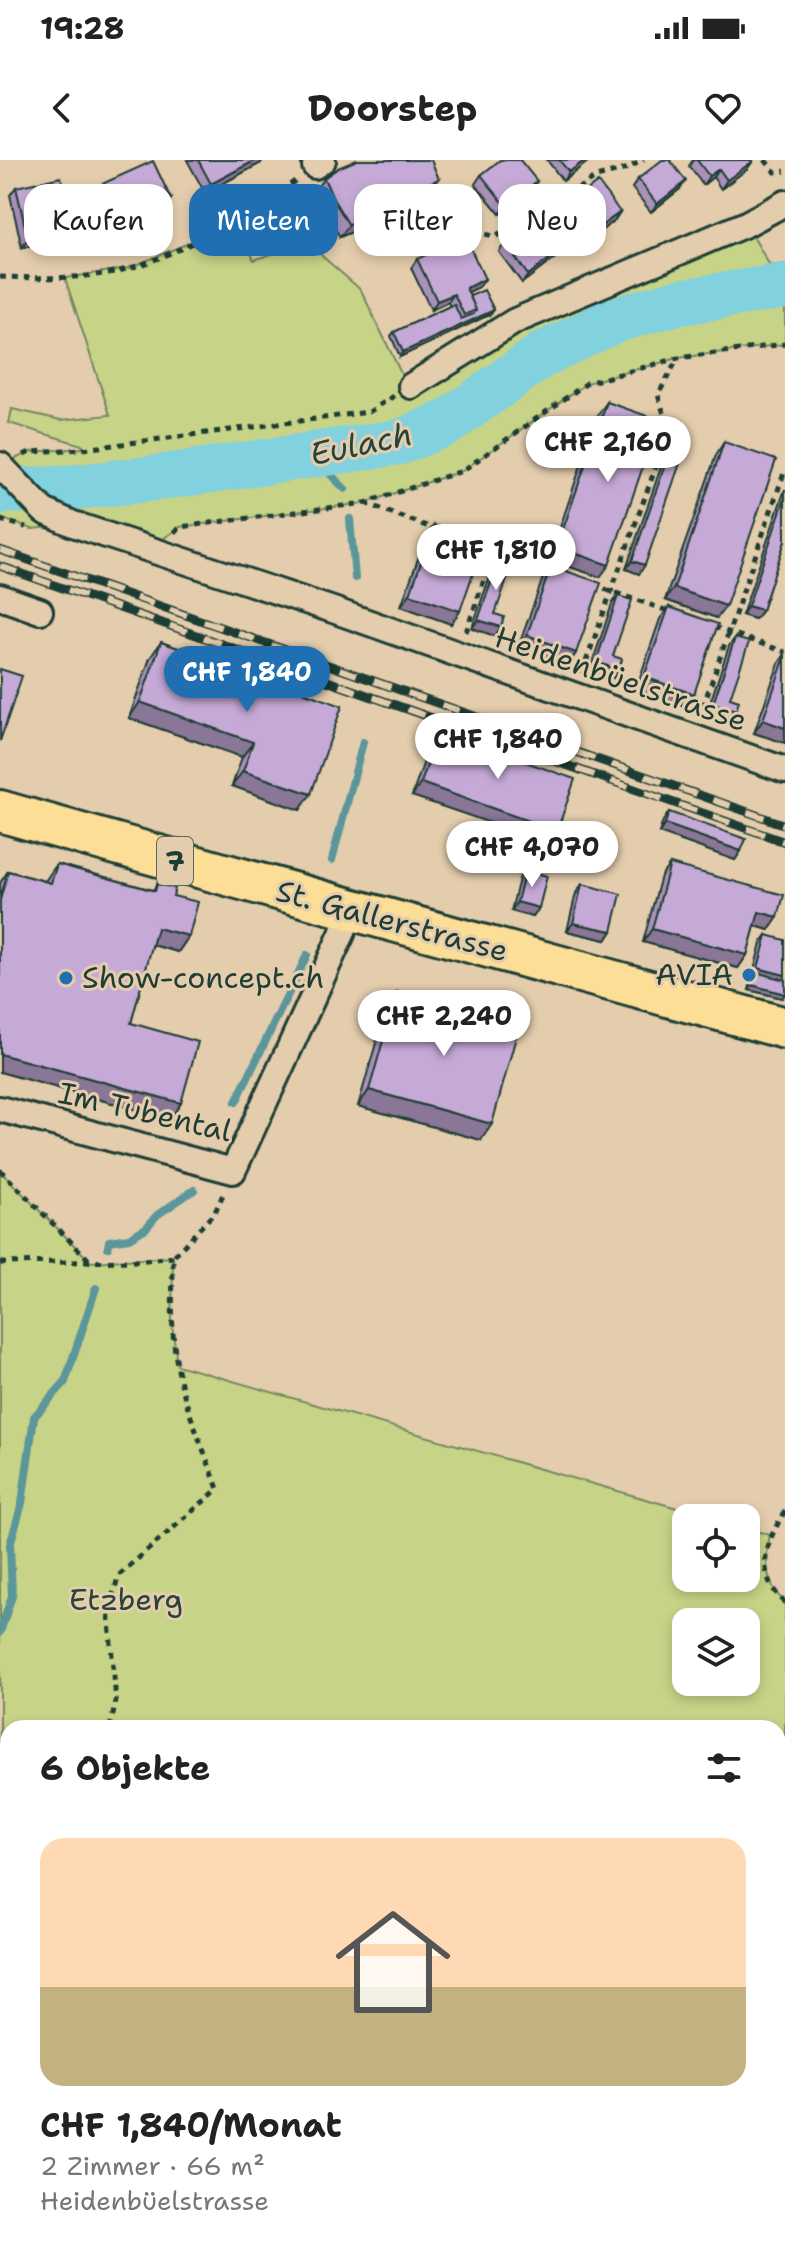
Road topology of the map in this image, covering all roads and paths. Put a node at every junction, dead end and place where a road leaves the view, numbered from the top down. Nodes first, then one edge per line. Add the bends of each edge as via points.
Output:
1 (644, 160) edge
2 (765, 160) edge
3 (319, 163) edge
4 (785, 171) edge
5 (785, 203) edge
6 (482, 233) edge
7 (0, 277) edge
8 (785, 344) edge
9 (678, 358) junction
10 (411, 386) joint
11 (1, 466) edge
12 (784, 473) edge
13 (365, 503) junction
14 (451, 535) edge
15 (465, 541) edge
16 (150, 548) junction
17 (494, 551) junction
18 (567, 576) edge
19 (582, 581) edge
20 (612, 591) junction
21 (0, 597) edge
22 (40, 611) dead end
23 (685, 617) edge
24 (700, 622) edge
25 (468, 625) dead end
26 (730, 632) junction
27 (785, 652) edge
28 (585, 666) dead end
29 (703, 708) dead end
30 (785, 770) edge
31 (0, 811) edge
32 (350, 911) junction
33 (785, 1028) edge
34 (0, 1109) edge
35 (0, 1170) edge
36 (233, 1171) junction
37 (173, 1257) junction
38 (91, 1262) junction
39 (0, 1263) edge
40 (785, 1511) edge
41 (785, 1603) edge
42 (112, 1720) edge

1 - 6 path via 596,177 548,208 532,209 496,237
2 - 4 path via 775,172
3 - 7 path via 280,193 129,268 65,278
5 - 10 street via 515,321
8 - 9 path
9 - 13 path via 587,383 462,471
9 - 20 path via 658,395 669,430
10 - 11 path via 369,412 30,452
11 - 16 street, Heidenbüelstrasse via 44,511
12 - 26 path
13 - 14 path
13 - 16 path via 180,527
15 - 17 path
16 - 30 street, Heidenbüelstrasse
17 - 18 path
17 - 25 path
19 - 20 path
20 - 23 path
20 - 28 path
21 - 22 street
24 - 26 path
26 - 27 path
26 - 29 path
31 - 32 main road, St. Gallerstrasse / 7
32 - 33 main road, St. Gallerstrasse / 7
32 - 36 street, Im Tubental
34 - 36 street, Im Tubental
35 - 38 path
36 - 37 path via 215,1212
37 - 38 path
37 - 42 path via 177,1365 218,1489 119,1575 108,1610 116,1701
38 - 39 path
40 - 41 path via 765,1556 767,1579

